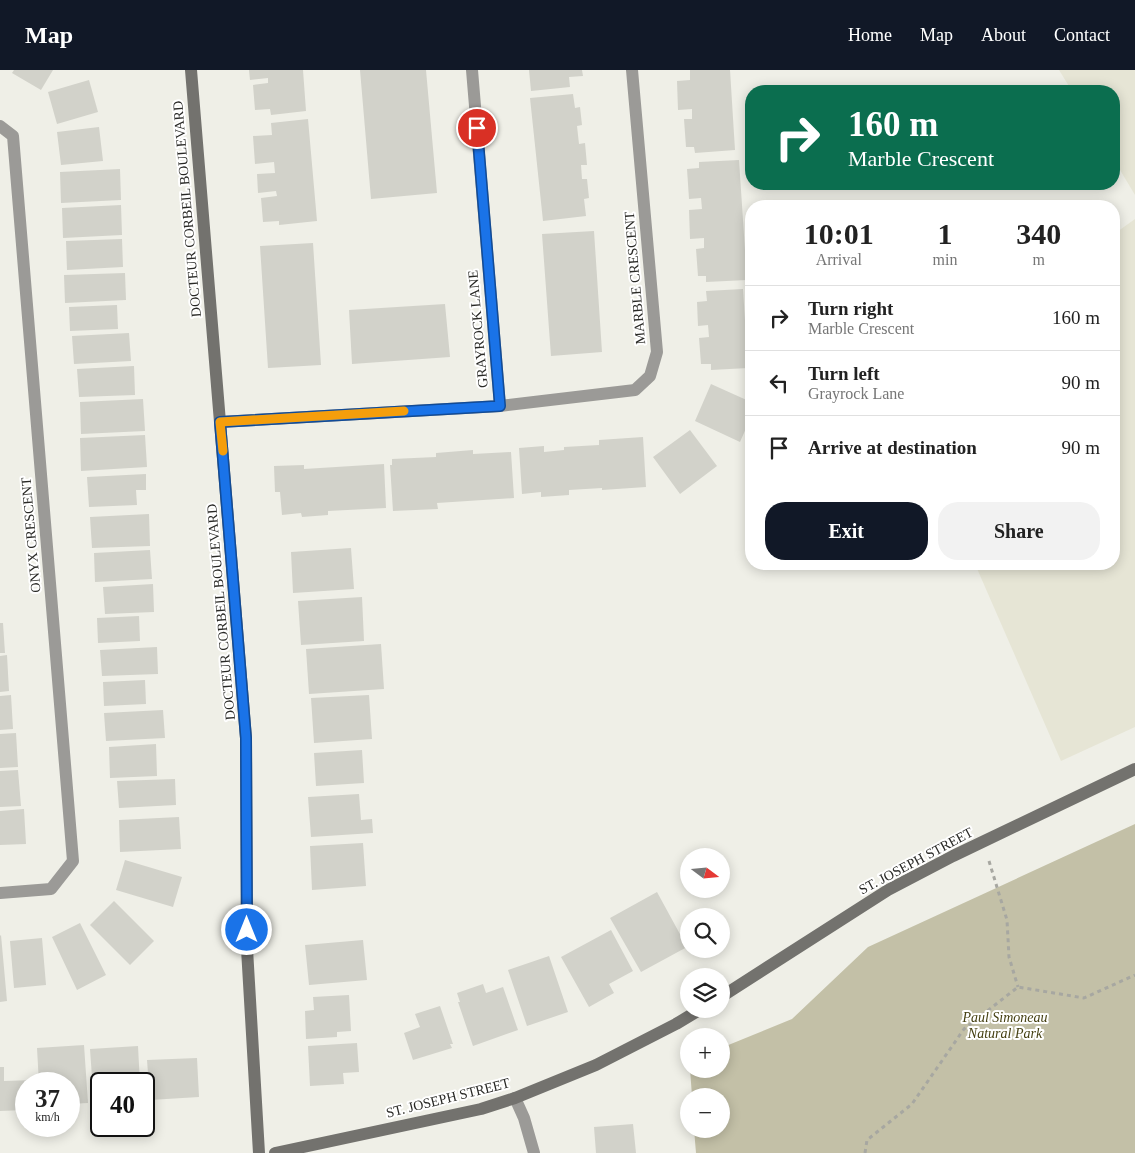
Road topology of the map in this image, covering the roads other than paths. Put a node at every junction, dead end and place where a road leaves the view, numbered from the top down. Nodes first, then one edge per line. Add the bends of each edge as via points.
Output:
1 (191, 70) edge
2 (472, 70) edge
3 (632, 70) edge
4 (0, 126) edge
5 (500, 406) junction
6 (220, 422) junction
7 (1135, 770) edge
8 (0, 893) edge
9 (730, 991) edge
10 (686, 1018) edge
11 (515, 1098) junction
12 (260, 1153) edge
13 (275, 1153) edge
14 (534, 1153) edge

1 - 6 street, DOCTEUR CORBEIL BOULEVARD
2 - 5 street, GRAYROCK LANE
3 - 5 street, MARBLE CRESCENT via 656,352 650,376 635,390
4 - 8 street, ONYX CRESCENT via 13,136 73,861 51,889
5 - 6 street, MARBLE CRESCENT
6 - 12 street, DOCTEUR CORBEIL BOULEVARD via 246,738 247,949
7 - 9 street, ST. JOSEPH STREET via 888,890
10 - 11 street, ST. JOSEPH STREET via 596,1065
11 - 13 street, ST. JOSEPH STREET via 480,1109
11 - 14 street

